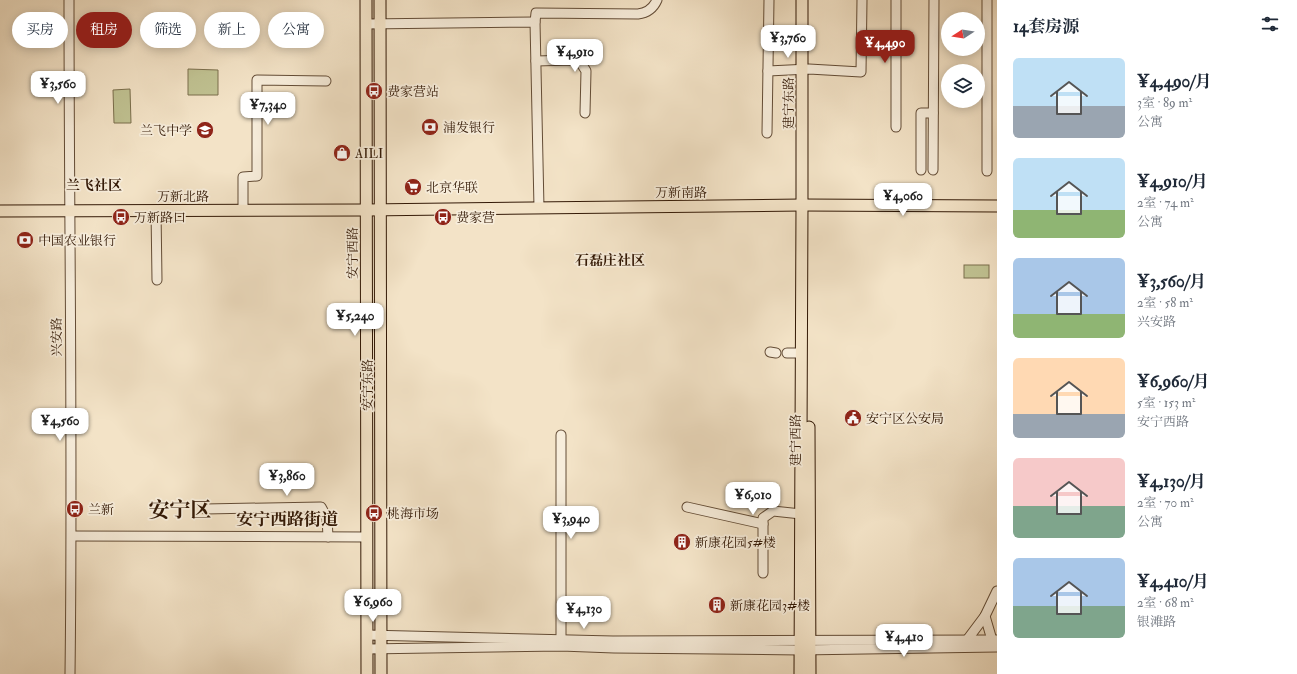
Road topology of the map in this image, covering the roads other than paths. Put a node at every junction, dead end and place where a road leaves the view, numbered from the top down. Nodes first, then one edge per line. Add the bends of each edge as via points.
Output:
1 (69, 0) edge
2 (366, 0) edge
3 (380, 0) edge
4 (656, 0) edge
5 (769, 0) edge
6 (802, 0) edge
7 (808, 0) edge
8 (862, 0) edge
9 (896, 0) edge
10 (934, 0) edge
11 (987, 0) edge
12 (535, 22) junction
13 (366, 24) junction
14 (380, 24) junction
15 (536, 60) junction
16 (806, 69) junction
17 (768, 71) junction
18 (326, 81) dead end
19 (586, 113) dead end
20 (934, 113) junction
21 (896, 127) dead end
22 (767, 133) dead end
23 (921, 170) dead end
24 (933, 170) dead end
25 (987, 171) dead end
26 (806, 205) junction
27 (997, 206) edge
28 (539, 208) junction
29 (68, 210) junction
30 (156, 210) junction
31 (243, 210) junction
32 (366, 210) junction
33 (380, 210) junction
34 (0, 211) edge
35 (157, 280) dead end
36 (787, 353) dead end
37 (801, 354) junction
38 (561, 435) dead end
39 (687, 507) dead end
40 (205, 509) dead end
41 (801, 514) junction
42 (763, 524) junction
43 (72, 536) junction
44 (328, 537) junction
45 (367, 537) junction
46 (763, 573) dead end
47 (997, 591) edge
48 (367, 609) junction
49 (381, 609) junction
50 (985, 616) junction
51 (367, 635) junction
52 (381, 636) junction
53 (967, 640) junction
54 (995, 642) edge
55 (560, 643) junction
56 (805, 645) junction
57 (367, 648) junction
58 (381, 648) junction
59 (70, 674) edge
60 (367, 674) edge
61 (381, 674) edge
62 (800, 674) edge
63 (810, 674) edge

1 - 29 street, 兴安路
2 - 13 main road, 安宁西路
3 - 14 main road, 安宁东路
4 - 12 street via 645,13 536,13
5 - 17 street
6 - 16 main road, 建宁东路
7 - 16 main road, 建宁东路
8 - 16 street via 861,72
9 - 21 street
10 - 20 street
11 - 25 street
12 - 14 street
12 - 15 street
13 - 14 street
13 - 32 main road, 安宁西路
14 - 33 main road, 安宁东路
15 - 19 street via 572,60 580,63 586,71
15 - 28 street
16 - 17 street
16 - 26 main road, 建宁东路
17 - 22 street
18 - 31 street via 257,80 257,176 243,176
20 - 23 street via 921,113
20 - 24 street
26 - 27 main road, 万新南路
26 - 28 main road, 万新南路
26 - 37 main road, 建宁西路
26 - 56 main road, 建宁西路 via 808,308
28 - 33 main road, 万新南路
29 - 30 main road, 万新北路
29 - 34 main road, 万新北路
29 - 43 street, 兴安路
30 - 31 main road, 万新北路
30 - 35 street
31 - 32 main road, 万新北路
32 - 33 main road, 万新南路
32 - 45 main road, 安宁西路
33 - 49 main road, 安宁东路
36 - 37 street
37 - 41 main road, 建宁西路
38 - 55 street
39 - 42 street
40 - 44 street via 321,507 327,518
41 - 42 street via 773,511 763,518
41 - 56 main road, 建宁西路
42 - 46 street
43 - 44 street
43 - 59 street, 兴安路
44 - 45 street
45 - 48 main road, 安宁西路
47 - 50 street
48 - 49 main road
48 - 51 main road, 安宁西路
49 - 52 main road, 安宁东路
50 - 53 street
50 - 54 street
51 - 52 street
51 - 57 main road, 安宁西路
52 - 55 street
52 - 58 main road, 安宁东路
53 - 54 street
53 - 56 street
54 - 56 street
55 - 56 street via 613,641
55 - 58 street
56 - 62 main road, 建宁西路
56 - 63 main road, 建宁西路
57 - 58 street
57 - 60 main road, 安宁西路
58 - 61 main road, 安宁东路

